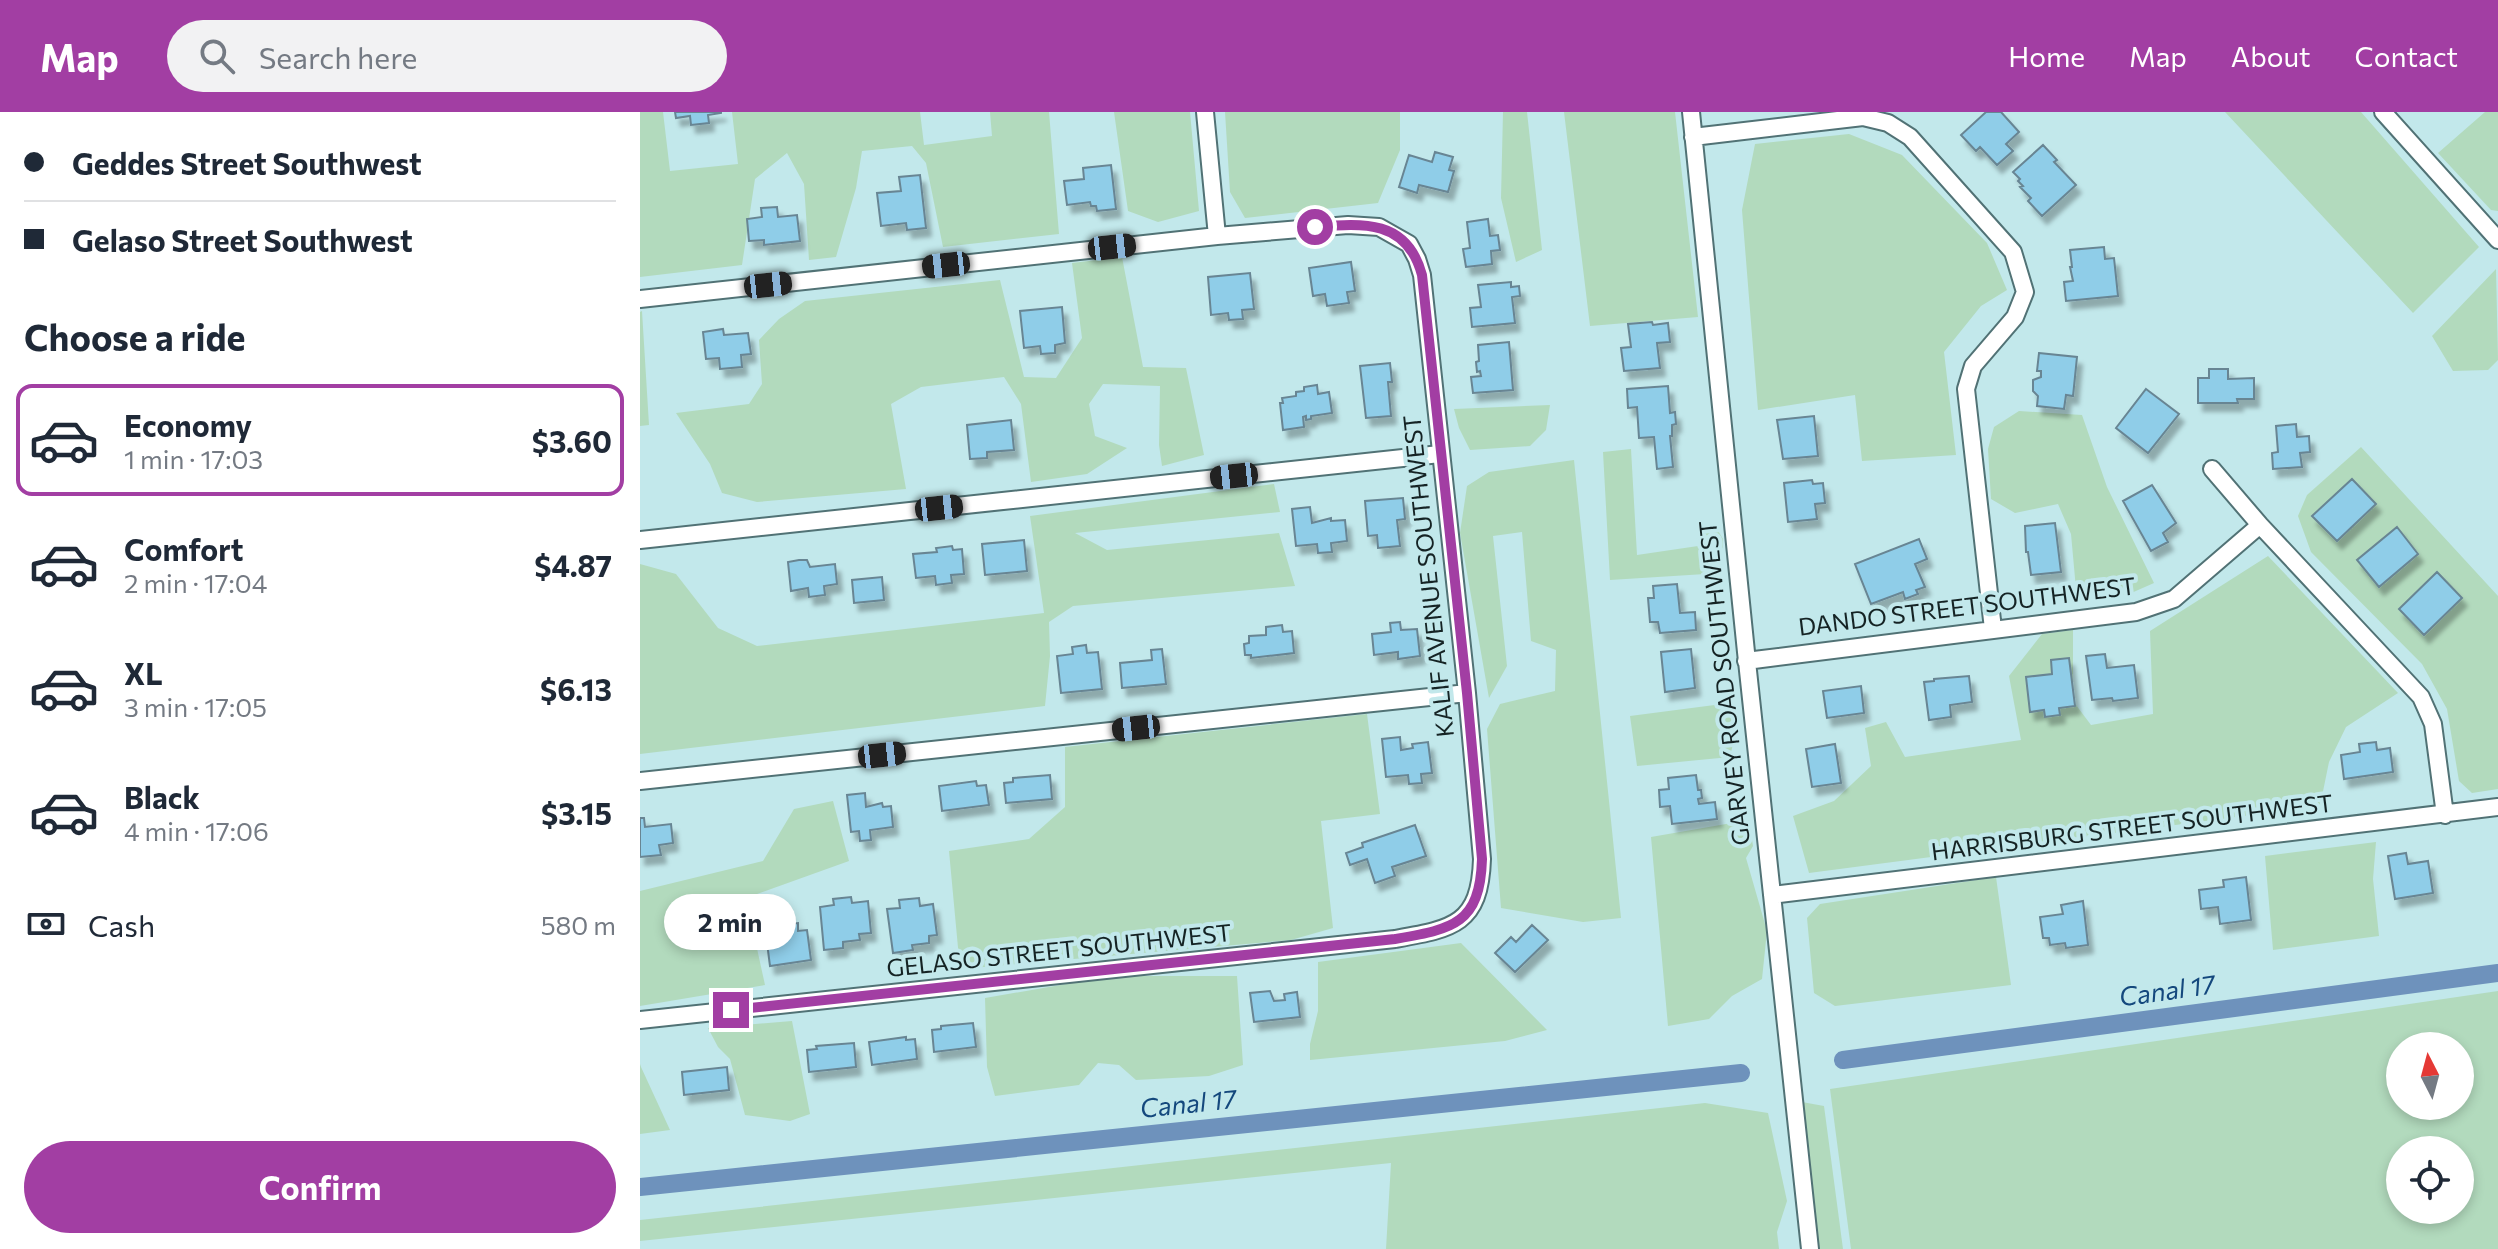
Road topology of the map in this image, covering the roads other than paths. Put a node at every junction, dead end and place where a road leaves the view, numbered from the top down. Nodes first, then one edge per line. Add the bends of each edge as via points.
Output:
1 (1205, 112) edge
2 (1691, 112) edge
3 (2383, 112) edge
4 (1693, 137) junction
5 (1217, 236) junction
6 (2498, 240) edge
7 (640, 299) edge
8 (1440, 454) junction
9 (2212, 469) dead end
10 (2260, 525) junction
11 (640, 540) edge
12 (1993, 629) junction
13 (1746, 661) junction
14 (1467, 693) junction
15 (640, 781) edge
16 (2498, 807) edge
17 (2445, 815) junction
18 (1772, 895) junction
19 (1473, 905) joint
20 (640, 1020) edge
21 (1810, 1249) edge

1 - 5 street
2 - 4 street, GARVEY ROAD SOUTHWEST
3 - 6 street
4 - 12 street via 1863,117 1888,123 1910,137 2013,252 2025,292 2015,317 1973,366 1966,389
4 - 13 street, GARVEY ROAD SOUTHWEST
5 - 7 street
5 - 8 street, KALIF AVENUE SOUTHWEST via 1348,225 1379,227 1409,244 1422,275
8 - 11 street
8 - 14 street, KALIF AVENUE SOUTHWEST
9 - 10 street
10 - 12 street, DANDO STREET SOUTHWEST via 2174,599 2136,612
10 - 17 street via 2421,697 2433,724
12 - 13 street, DANDO STREET SOUTHWEST
13 - 18 street, GARVEY ROAD SOUTHWEST
14 - 15 street
14 - 19 street, KALIF AVENUE SOUTHWEST via 1482,859
16 - 17 street, HARRISBURG STREET SOUTHWEST
17 - 18 street, HARRISBURG STREET SOUTHWEST
18 - 21 street, GARVEY ROAD SOUTHWEST
19 - 20 street, GELASO STREET SOUTHWEST via 1443,931 1395,939

